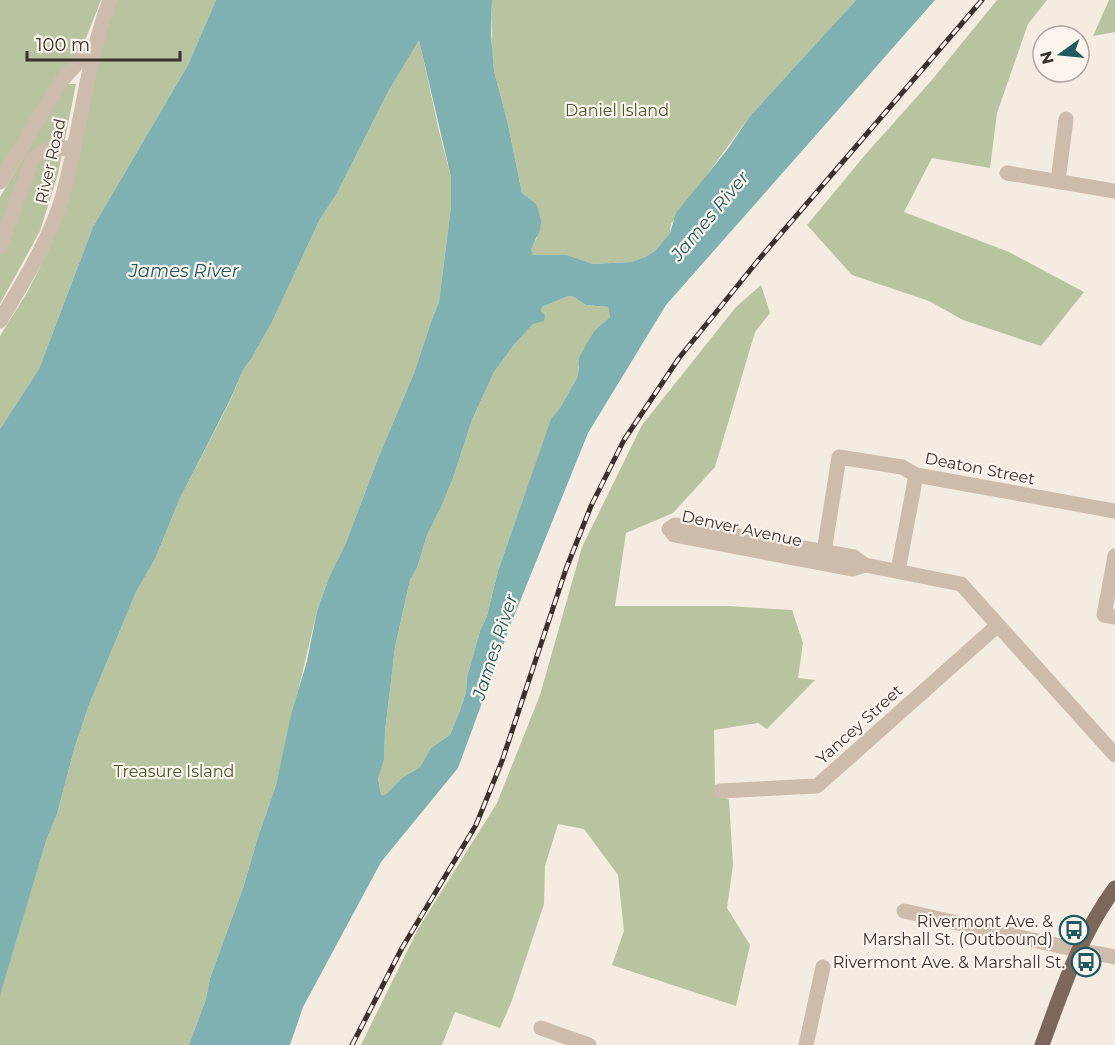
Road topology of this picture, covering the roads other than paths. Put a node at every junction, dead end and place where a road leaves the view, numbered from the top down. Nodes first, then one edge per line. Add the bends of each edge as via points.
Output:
1 (110, 0) edge
2 (94, 51) junction
3 (1066, 119) dead end
4 (74, 147) junction
5 (1007, 172) dead end
6 (1058, 181) junction
7 (0, 182) edge
8 (1115, 191) edge
9 (0, 247) edge
10 (0, 321) edge
11 (916, 475) junction
12 (1115, 512) edge
13 (824, 552) junction
14 (1115, 556) edge
15 (865, 565) junction
16 (898, 571) junction
17 (1109, 616) edge
18 (998, 625) junction
19 (1115, 754) edge
20 (720, 791) dead end
21 (1115, 888) edge
22 (904, 911) dead end
23 (1078, 950) junction
24 (1115, 957) edge
25 (823, 967) dead end
26 (540, 1028) dead end
27 (589, 1045) edge
28 (806, 1045) edge
29 (1042, 1045) edge

1 - 2 street, River Road
2 - 4 street, River Road
2 - 7 street via 62,80
3 - 6 street
4 - 9 street via 43,151 32,160
4 - 10 street, River Road via 47,239
5 - 6 street
6 - 8 street
11 - 12 street, Deaton Street
11 - 13 street, Deaton Street via 902,467 840,457
11 - 16 street
13 - 15 street, Denver Avenue via 854,557
13 - 15 street, Denver Avenue via 675,525 669,529 674,535 852,569
14 - 17 street
15 - 16 street, Denver Avenue
16 - 18 street, Denver Avenue via 961,584
18 - 19 street, Denver Avenue
18 - 20 street, Yancey Street via 817,786
21 - 23 main road
22 - 23 street
23 - 24 street
23 - 29 main road
25 - 28 street
26 - 27 street

